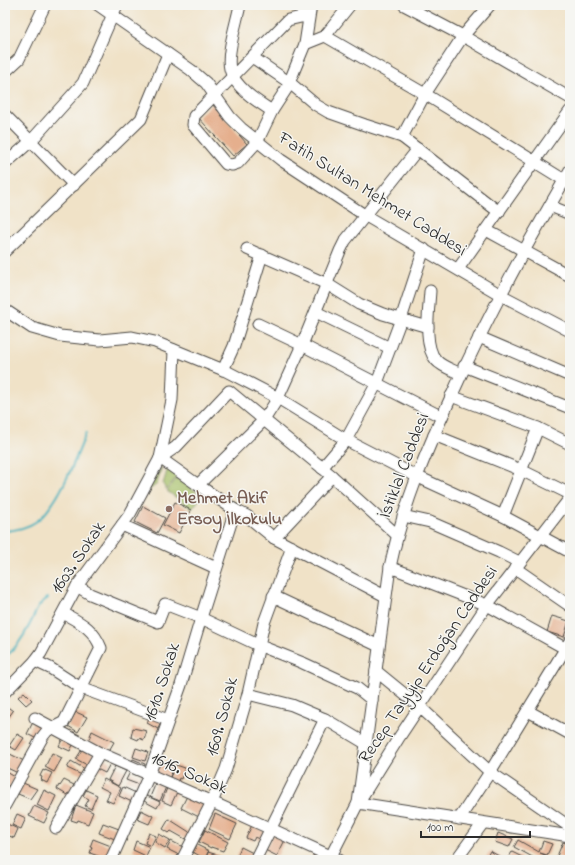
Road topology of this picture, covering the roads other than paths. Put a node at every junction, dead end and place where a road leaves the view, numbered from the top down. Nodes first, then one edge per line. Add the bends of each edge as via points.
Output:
1 (45, 5) edge
2 (98, 5) edge
3 (240, 5) edge
4 (311, 5) edge
5 (350, 5) edge
6 (404, 5) edge
7 (490, 5) edge
8 (115, 10) edge
9 (308, 17) junction
10 (325, 36) junction
11 (463, 36) junction
12 (305, 44) junction
13 (168, 54) junction
14 (252, 57) junction
15 (5, 72) edge
16 (233, 76) junction
17 (290, 83) junction
18 (425, 94) junction
19 (215, 95) junction
20 (570, 98) edge
21 (272, 111) junction
22 (570, 111) edge
23 (5, 115) edge
24 (402, 137) junction
25 (31, 141) junction
26 (257, 142) junction
27 (418, 149) junction
28 (534, 162) junction
29 (5, 164) edge
30 (570, 170) edge
31 (567, 182) edge
32 (74, 185) junction
33 (550, 206) junction
34 (499, 212) junction
35 (570, 214) edge
36 (366, 216) junction
37 (486, 230) junction
38 (247, 249) dead end
39 (424, 249) junction
40 (5, 251) edge
41 (524, 251) junction
42 (262, 255) junction
43 (458, 270) junction
44 (570, 276) edge
45 (327, 284) junction
46 (430, 291) dead end
47 (501, 295) junction
48 (316, 312) junction
49 (6, 313) edge
50 (401, 319) junction
51 (258, 324) dead end
52 (428, 327) junction
53 (570, 331) edge
54 (479, 337) junction
55 (302, 345) junction
56 (390, 348) junction
57 (174, 350) junction
58 (223, 370) junction
59 (463, 370) junction
60 (570, 376) edge
61 (377, 383) junction
62 (451, 396) junction
63 (278, 398) junction
64 (570, 408) edge
65 (442, 417) junction
66 (264, 420) junction
67 (538, 428) junction
68 (434, 435) junction
69 (346, 440) junction
70 (570, 444) edge
71 (160, 458) junction
72 (322, 468) junction
73 (521, 470) junction
74 (332, 476) junction
75 (416, 476) junction
76 (198, 485) junction
77 (570, 494) edge
78 (570, 498) edge
79 (235, 510) junction
80 (403, 516) junction
81 (503, 516) junction
82 (122, 525) junction
83 (397, 534) junction
84 (540, 536) junction
85 (274, 538) junction
86 (292, 547) junction
87 (570, 552) edge
88 (517, 565) junction
89 (390, 567) junction
90 (216, 568) junction
91 (77, 586) junction
92 (274, 596) junction
93 (385, 596) junction
94 (487, 605) junction
95 (570, 606) edge
96 (63, 613) junction
97 (201, 618) junction
98 (258, 646) junction
99 (379, 646) junction
100 (568, 647) edge
101 (35, 661) junction
102 (376, 671) junction
103 (82, 688) junction
104 (5, 692) edge
105 (248, 694) junction
106 (372, 700) junction
107 (419, 706) junction
108 (528, 711) junction
109 (35, 718) dead end
110 (325, 719) junction
111 (168, 720) junction
112 (54, 728) junction
113 (570, 734) edge
114 (365, 742) junction
115 (100, 753) junction
116 (490, 772) junction
117 (149, 776) junction
118 (212, 802) junction
119 (358, 803) junction
120 (5, 805) edge
121 (459, 819) junction
122 (483, 823) junction
123 (570, 827) edge
124 (56, 828) dead end
125 (271, 829) junction
126 (570, 836) edge
127 (333, 859) edge
128 (111, 860) edge
129 (182, 860) edge
130 (255, 860) edge
131 (456, 860) edge

1 - 15 street via 19,59
2 - 8 street, Fatih Sultan Mehmet Caddesi
3 - 16 street via 230,53 229,64
4 - 9 street
5 - 10 street
6 - 11 street
7 - 11 street
8 - 13 street, Fatih Sultan Mehmet Caddesi
8 - 25 street via 83,83
9 - 12 street
9 - 14 street via 288,20
10 - 12 street
10 - 18 street
11 - 18 street
11 - 20 street
12 - 17 street
13 - 19 street, Fatih Sultan Mehmet Caddesi via 206,83
13 - 32 street via 141,119
14 - 16 street
14 - 17 street
16 - 19 street
16 - 21 street via 245,91
17 - 21 street
17 - 24 street via 328,112
18 - 24 street
18 - 28 street
19 - 26 street, Fatih Sultan Mehmet Caddesi via 230,118
19 - 26 street via 196,113 193,125 224,162 229,165 238,163
21 - 26 street
22 - 28 street
23 - 25 street
24 - 27 street
25 - 29 street
25 - 32 street
26 - 36 street, Fatih Sultan Mehmet Caddesi
27 - 34 street
27 - 36 street
28 - 31 street
28 - 34 street
30 - 31 street, İstiklal Caddesi
31 - 33 street, İstiklal Caddesi
32 - 40 street
33 - 35 street
33 - 41 street, İstiklal Caddesi
34 - 37 street
36 - 39 street, Fatih Sultan Mehmet Caddesi
36 - 45 street via 345,241
37 - 41 street
37 - 43 street
38 - 42 street
39 - 43 street, Fatih Sultan Mehmet Caddesi
39 - 50 street
41 - 44 street
41 - 47 street, İstiklal Caddesi
42 - 45 street
42 - 58 street via 234,346
43 - 47 street, Fatih Sultan Mehmet Caddesi
45 - 48 street
45 - 50 street via 359,304
46 - 52 street
47 - 53 street, Fatih Sultan Mehmet Caddesi
47 - 54 street, İstiklal Caddesi
48 - 55 street
48 - 56 street
49 - 57 street via 32,328 60,336 100,340 132,337 155,342
50 - 52 street
50 - 56 street
51 - 55 street
52 - 59 street via 434,357 440,363
54 - 59 street, İstiklal Caddesi
54 - 60 street
55 - 61 street
55 - 63 street
56 - 61 street
57 - 58 street
57 - 71 street via 172,400
58 - 63 street
59 - 62 street, İstiklal Caddesi
59 - 64 street
61 - 65 street
61 - 69 street
62 - 65 street, İstiklal Caddesi
62 - 67 street
63 - 66 street
63 - 69 street
65 - 68 street, İstiklal Caddesi
66 - 71 street via 229,391 176,447
66 - 72 street
66 - 76 street
67 - 70 street
67 - 73 street
68 - 73 street
68 - 75 street, İstiklal Caddesi
69 - 72 street
69 - 75 street
71 - 76 street
71 - 82 street, 1603. Sokak
72 - 74 street
73 - 77 street
73 - 81 street
74 - 83 street
74 - 85 street
75 - 80 street, İstiklal Caddesi
75 - 81 street
76 - 79 street
78 - 84 street, Recep Tayyip Erdoğan Caddesi
79 - 85 street via 247,516
79 - 90 street, 1610. Sokak
80 - 83 street, İstiklal Caddesi
80 - 88 street via 430,522 499,552
81 - 84 street
82 - 90 street
82 - 91 street, 1603. Sokak
83 - 89 street, İstiklal Caddesi
84 - 87 street
84 - 88 street, Recep Tayyip Erdoğan Caddesi
85 - 86 street
86 - 92 street, 1609. Sokak
86 - 93 street
88 - 94 street, Recep Tayyip Erdoğan Caddesi
88 - 95 street
89 - 93 street, İstiklal Caddesi
89 - 94 street
90 - 97 street, 1610. Sokak
91 - 96 street, 1603. Sokak
91 - 97 street via 90,594 158,622 165,604
92 - 98 street, 1609. Sokak
92 - 99 street
93 - 99 street, İstiklal Caddesi
94 - 100 street
94 - 107 street, Recep Tayyip Erdoğan Caddesi
96 - 101 street, 1603. Sokak
96 - 103 street via 88,627 101,648
97 - 98 street
97 - 111 street, 1610. Sokak
98 - 105 street, 1609. Sokak
98 - 106 street via 357,688
99 - 102 street, İstiklal Caddesi
100 - 108 street
101 - 103 street
101 - 104 street, 1603. Sokak
102 - 106 street, İstiklal Caddesi
102 - 107 street
103 - 111 street
103 - 112 street via 64,722
105 - 110 street via 292,705
105 - 118 street, 1609. Sokak via 226,769
106 - 114 street, İstiklal Caddesi
107 - 116 street
107 - 119 street, Recep Tayyip Erdoğan Caddesi
108 - 113 street
108 - 116 street
109 - 112 street, 1616. Sokak
110 - 114 street
110 - 125 street
111 - 117 street, 1610. Sokak
112 - 115 street, 1616. Sokak
112 - 120 street via 47,731
114 - 119 street, İstiklal Caddesi
115 - 117 street, 1616. Sokak
115 - 124 street
116 - 121 street
116 - 123 street
117 - 118 street, 1616. Sokak
117 - 128 street, 1610. Sokak
118 - 125 street, 1616. Sokak
118 - 129 street, 1609. Sokak
119 - 121 street
119 - 127 street, Recep Tayyip Erdoğan Caddesi
121 - 122 street
122 - 126 street
122 - 131 street
125 - 127 street, 1616. Sokak
125 - 130 street

